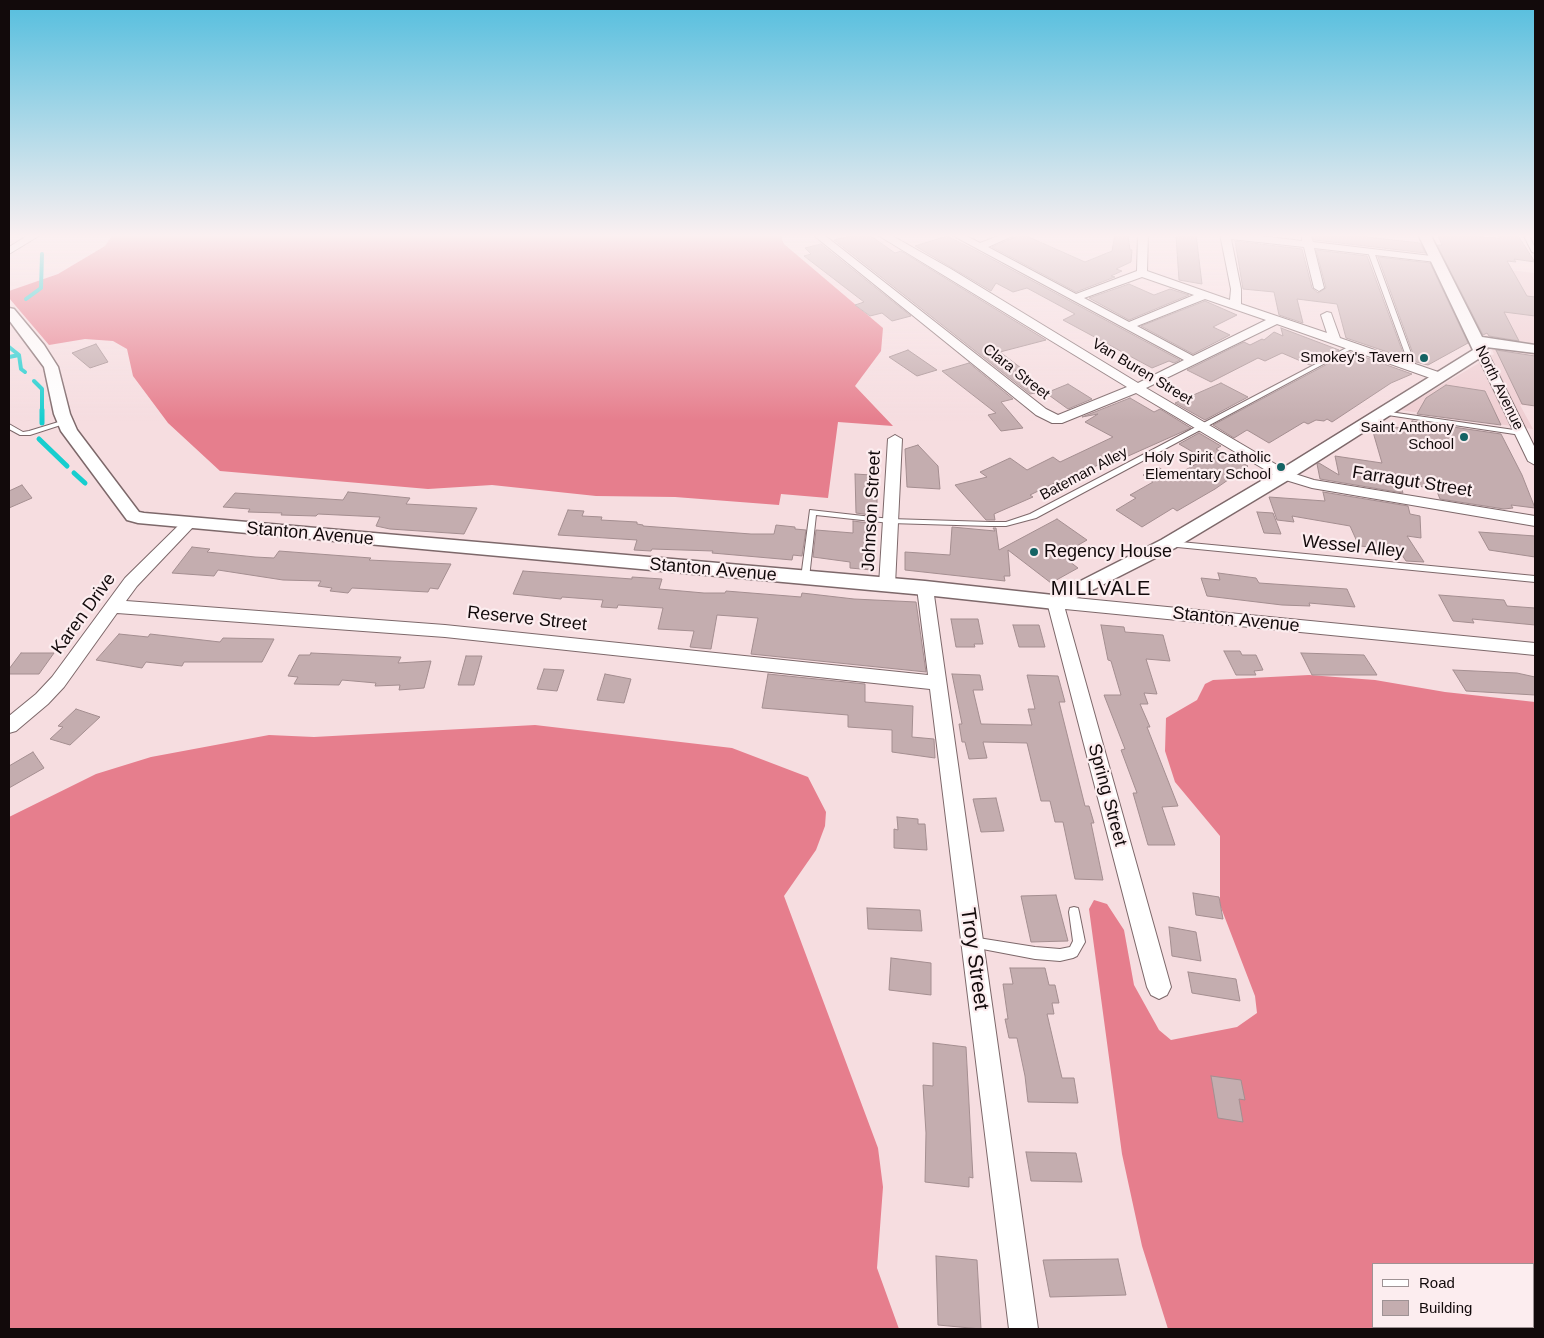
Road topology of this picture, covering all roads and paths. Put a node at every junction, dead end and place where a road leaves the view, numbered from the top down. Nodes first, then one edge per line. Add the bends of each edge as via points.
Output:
1 (896, 296) edge
2 (988, 296) edge
3 (1072, 296) edge
4 (1079, 296) edge
5 (1200, 296) edge
6 (1208, 296) edge
7 (1236, 296) edge
8 (1387, 296) edge
9 (1455, 296) edge
10 (1075, 298) junction
11 (1235, 306) junction
12 (9, 312) edge
13 (1327, 316) dead end
14 (1276, 320) junction
15 (1128, 326) junction
16 (1334, 339) junction
17 (1354, 346) junction
18 (1479, 346) junction
19 (1535, 349) edge
20 (1194, 361) junction
21 (1413, 366) junction
22 (1440, 377) junction
23 (1137, 388) junction
24 (1383, 413) junction
25 (65, 422) junction
26 (9, 426) edge
27 (1203, 428) junction
28 (1521, 433) junction
29 (895, 439) dead end
30 (1535, 461) edge
31 (1284, 475) junction
32 (890, 521) junction
33 (1535, 521) edge
34 (189, 523) junction
35 (1168, 544) junction
36 (805, 578) junction
37 (1535, 579) edge
38 (887, 585) junction
39 (924, 588) junction
40 (1056, 602) junction
41 (112, 607) junction
42 (1535, 649) edge
43 (937, 683) junction
44 (9, 726) edge
45 (1074, 912) dead end
46 (972, 942) junction
47 (1159, 988) dead end
48 (1024, 1329) edge

1 - 23 street, Clara Street via 1041,412 1057,420
2 - 23 street, Van Buren Street
3 - 10 street
4 - 10 street
5 - 15 street
6 - 11 street
7 - 11 street
8 - 21 lane
9 - 18 street, North Avenue
10 - 15 street
11 - 14 street
12 - 25 street, Stanton Avenue via 51,368
13 - 16 street
14 - 16 street
14 - 20 street
15 - 20 street
16 - 17 street
17 - 21 street
17 - 27 lane, Bateman Alley
18 - 19 street
18 - 22 street
18 - 28 street, North Avenue
20 - 23 street
21 - 22 street
22 - 24 street
23 - 27 street, Van Buren Street
24 - 28 lane
24 - 31 street
25 - 26 lane via 22,434
25 - 34 street, Stanton Avenue via 74,439 133,516
27 - 31 street, Van Buren Street
27 - 32 lane, Bateman Alley via 1033,516 1006,524
28 - 30 street, North Avenue
29 - 32 street, Johnson Street
31 - 33 street, Farragut Street via 1312,484
31 - 35 street
32 - 36 lane, Bateman Alley via 813,512
32 - 38 street, Johnson Street
34 - 36 street, Stanton Avenue
34 - 41 street, Karen Drive via 131,582
35 - 37 lane, Wessel Alley
35 - 40 street
36 - 38 street, Stanton Avenue
38 - 39 street, Stanton Avenue
39 - 40 street, Stanton Avenue
39 - 43 street, Troy Street
40 - 42 street, Stanton Avenue
40 - 47 street, Spring Street
41 - 43 street, Reserve Street via 445,631
41 - 44 street, Karen Drive via 58,682
43 - 46 street, Troy Street
45 - 46 lane via 1079,942 1073,952 1035,953
46 - 48 street, Troy Street

